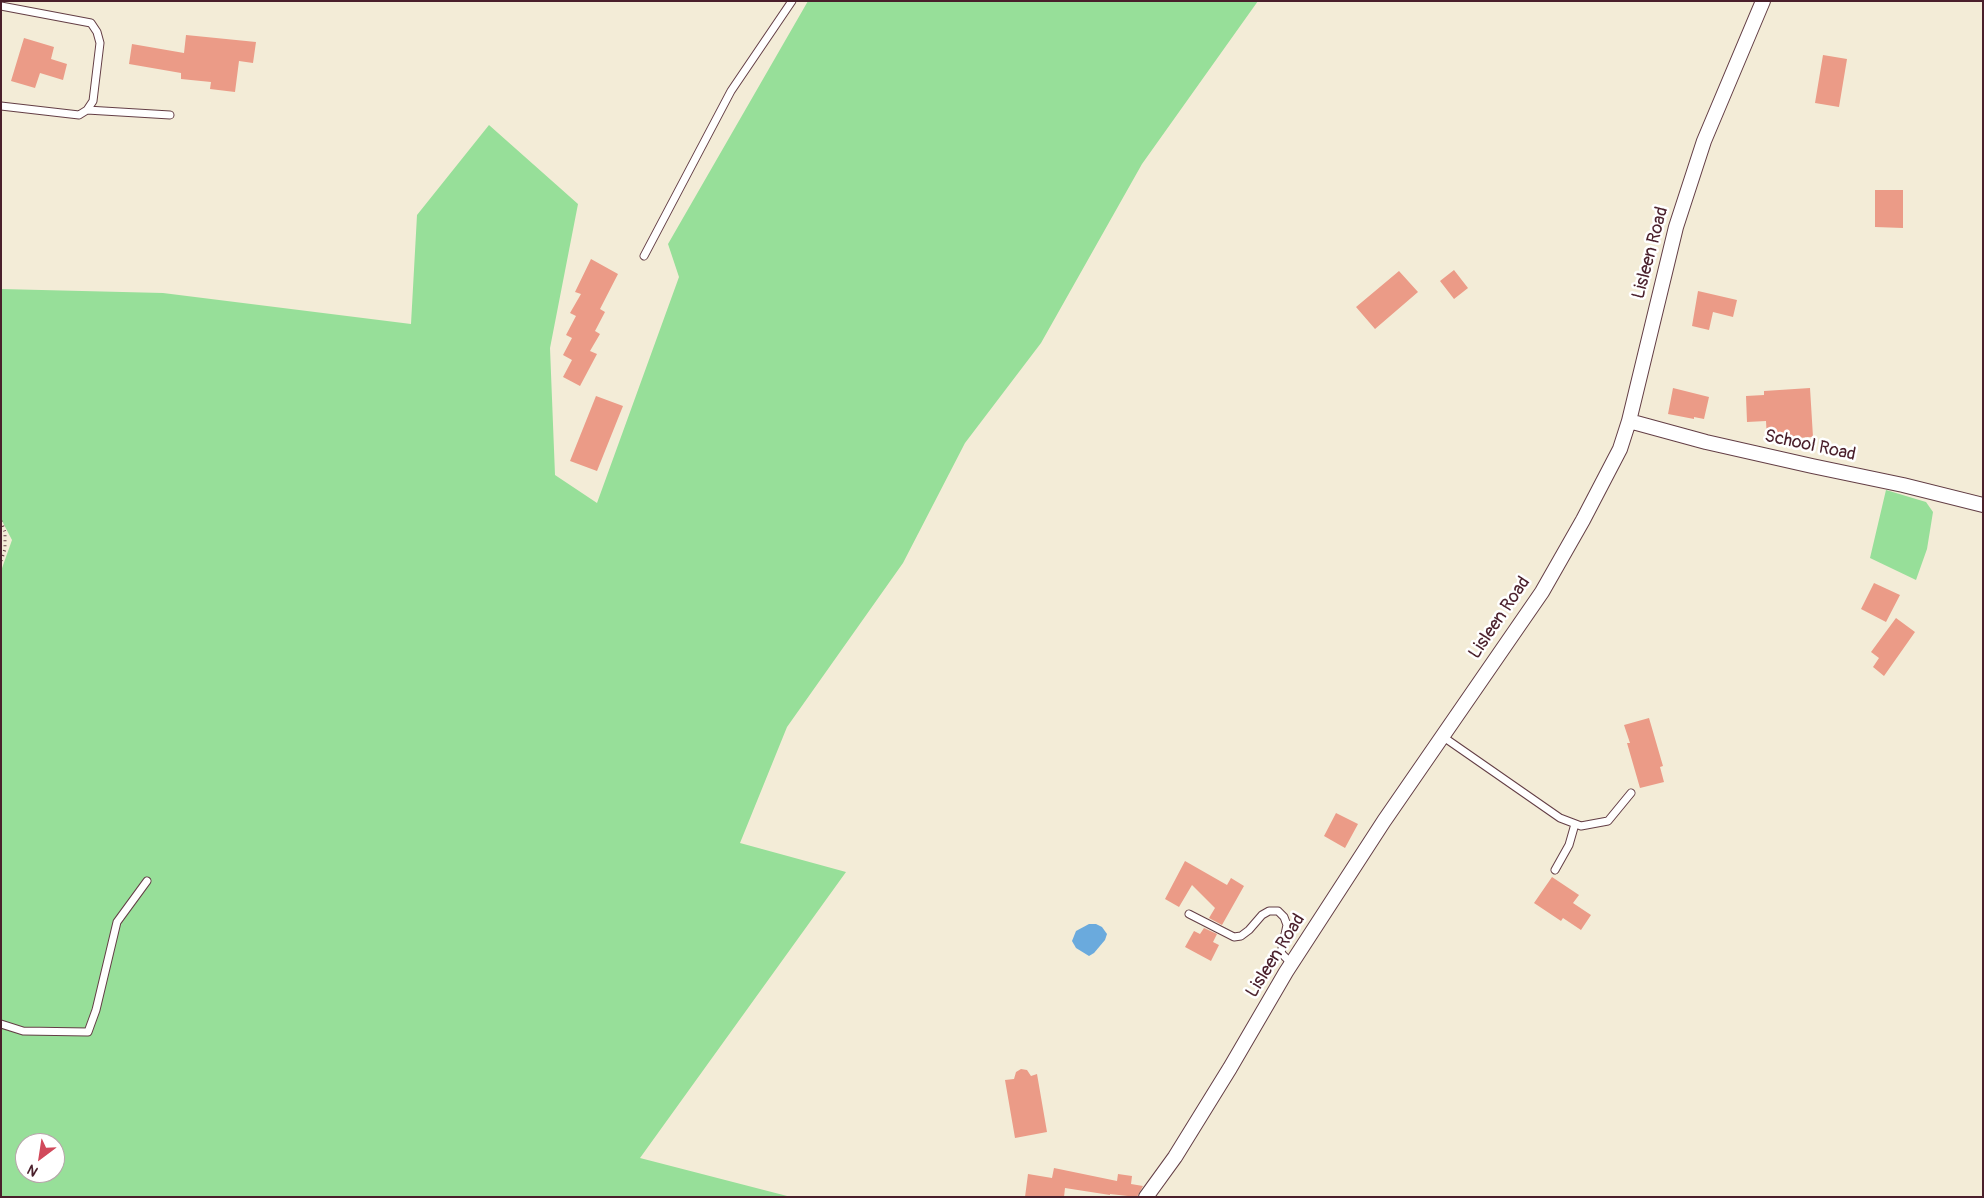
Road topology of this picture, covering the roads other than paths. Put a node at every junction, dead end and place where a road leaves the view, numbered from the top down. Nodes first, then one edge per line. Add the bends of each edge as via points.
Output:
1 (792, 1) edge
2 (1762, 1) edge
3 (1, 6) edge
4 (1, 106) edge
5 (87, 110) junction
6 (170, 115) dead end
7 (644, 256) dead end
8 (1629, 421) junction
9 (1983, 505) edge
10 (1442, 736) junction
11 (1631, 793) dead end
12 (1576, 824) junction
13 (1555, 870) dead end
14 (147, 881) dead end
15 (1190, 914) dead end
16 (1292, 964) junction
17 (1, 1024) edge
18 (1146, 1197) edge

1 - 7 lane via 731,91
2 - 8 street, Lisleen Road via 1704,141 1676,227
3 - 5 lane via 91,23 100,42 92,101
4 - 5 lane via 79,115
5 - 6 lane
8 - 9 street, School Road via 1706,442
8 - 10 street, Lisleen Road via 1620,449 1542,592
10 - 12 lane via 1560,818
10 - 16 street, Lisleen Road
11 - 12 lane via 1608,821
12 - 13 lane
14 - 17 lane via 117,922 88,1032 23,1031
15 - 16 lane via 1234,937 1241,936 1269,911 1278,912 1286,925 1281,953
16 - 18 street, Lisleen Road via 1175,1157

